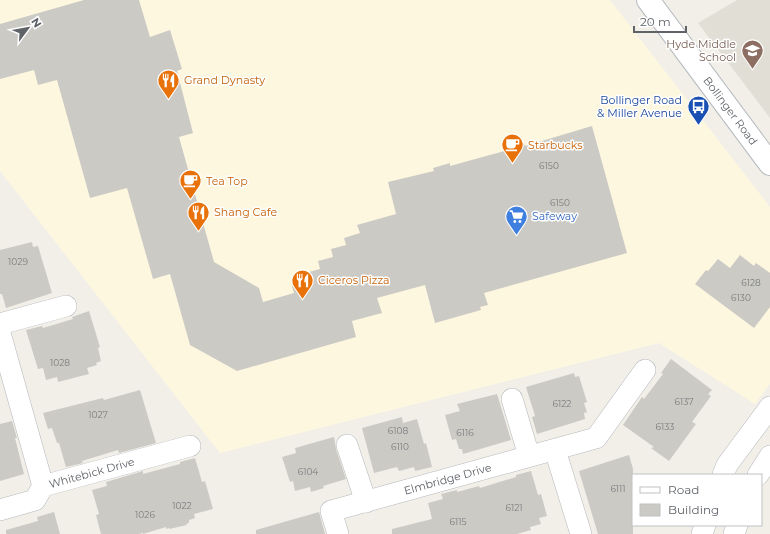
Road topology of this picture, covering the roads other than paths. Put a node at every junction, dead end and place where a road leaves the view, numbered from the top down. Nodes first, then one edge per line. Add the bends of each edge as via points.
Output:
1 (648, 0) edge
2 (770, 164) edge
3 (66, 306) dead end
4 (0, 324) edge
5 (0, 333) edge
6 (645, 370) dead end
7 (512, 399) dead end
8 (770, 407) edge
9 (190, 446) dead end
10 (347, 446) dead end
11 (556, 450) junction
12 (529, 456) junction
13 (770, 456) edge
14 (723, 474) edge
15 (759, 474) edge
16 (43, 486) junction
17 (366, 502) junction
18 (0, 510) edge
19 (338, 534) edge
20 (581, 534) edge

1 - 2 main road, Bollinger Road
3 - 4 street
5 - 16 street
6 - 11 street, Elmbridge Drive via 596,438
7 - 12 street
8 - 14 street via 727,465
9 - 16 street, Whitebick Drive
10 - 17 street
11 - 12 street, Elmbridge Drive
11 - 20 street
12 - 17 street, Elmbridge Drive
13 - 15 street
16 - 18 street, Whitebick Drive via 35,500
17 - 19 street, Elmbridge Drive via 331,511

